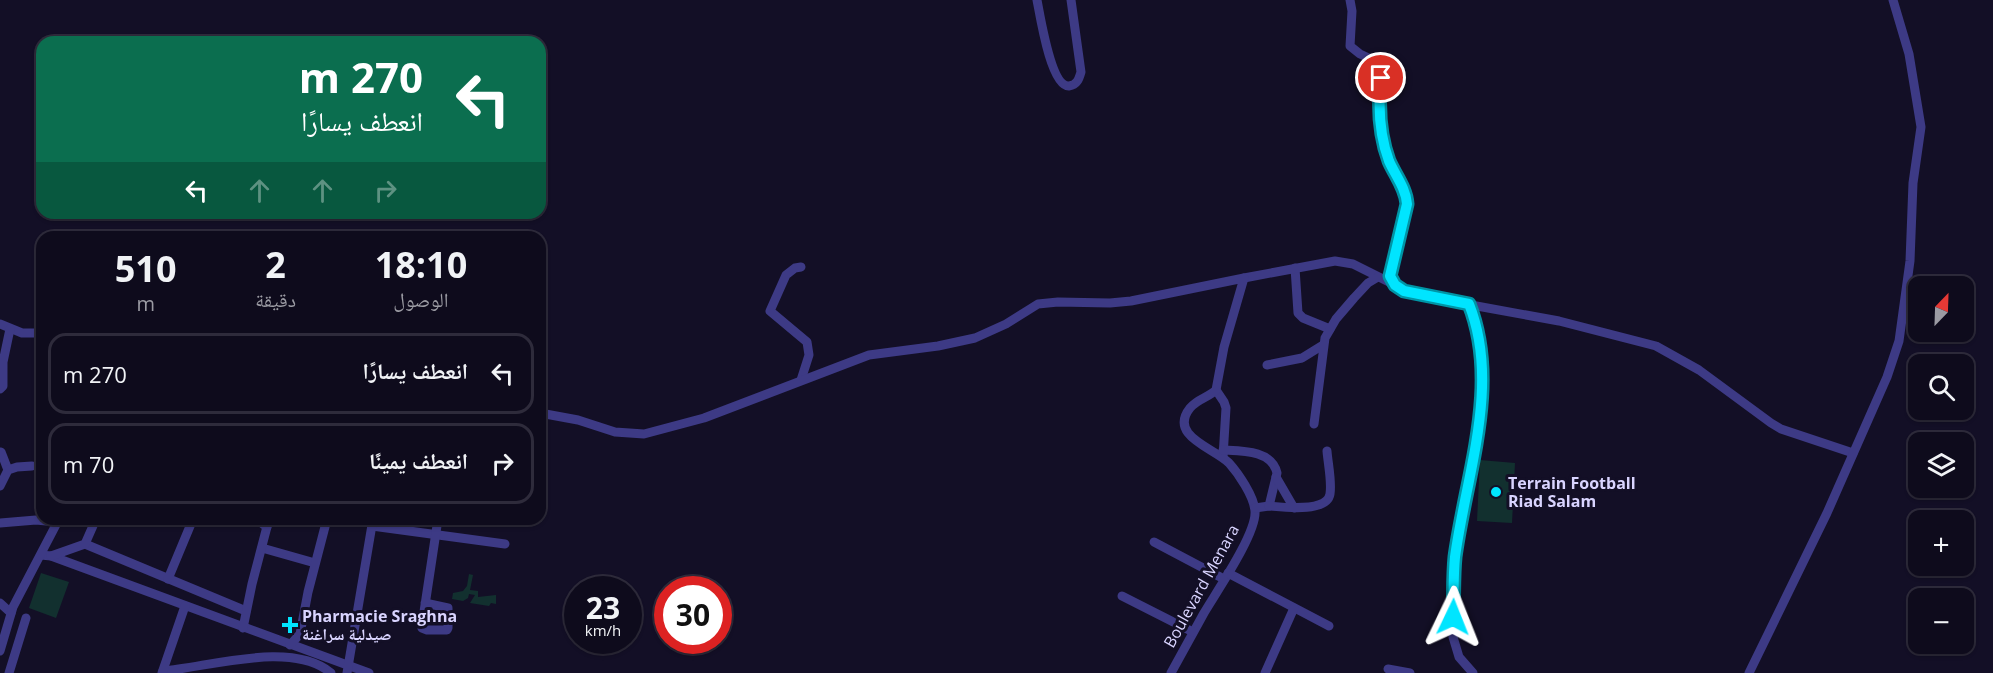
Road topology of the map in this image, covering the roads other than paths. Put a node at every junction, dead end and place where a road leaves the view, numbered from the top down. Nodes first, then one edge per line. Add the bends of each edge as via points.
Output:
1 (1036, 0) edge
2 (1071, 0) edge
3 (1350, 0) edge
4 (1893, 0) edge
5 (801, 267) dead end
6 (1295, 268) junction
7 (1378, 277) junction
8 (1244, 278) junction
9 (1395, 285) junction
10 (1469, 304) junction
11 (0, 324) edge
12 (10, 329) junction
13 (1329, 329) junction
14 (36, 333) edge
15 (1323, 345) junction
16 (1267, 365) dead end
17 (801, 381) junction
18 (0, 389) edge
19 (1216, 390) junction
20 (546, 414) edge
21 (1314, 424) dead end
22 (1327, 451) dead end
23 (1, 452) edge
24 (1853, 453) junction
25 (1223, 454) junction
26 (32, 466) dead end
27 (8, 470) junction
28 (1276, 477) junction
29 (0, 486) edge
30 (1269, 506) junction
31 (1255, 508) junction
32 (1294, 508) junction
33 (36, 520) edge
34 (0, 523) edge
35 (57, 525) edge
36 (93, 525) edge
37 (190, 525) edge
38 (268, 525) edge
39 (325, 525) edge
40 (372, 525) edge
41 (382, 525) edge
42 (437, 525) edge
43 (435, 535) junction
44 (1154, 542) dead end
45 (85, 544) junction
46 (505, 544) dead end
47 (262, 548) junction
48 (46, 555) junction
49 (315, 563) junction
50 (1226, 576) junction
51 (168, 579) junction
52 (1122, 596) dead end
53 (0, 603) edge
54 (425, 603) dead end
55 (185, 606) junction
56 (1294, 609) junction
57 (246, 611) junction
58 (11, 613) junction
59 (26, 618) dead end
60 (1329, 626) dead end
61 (243, 628) junction
62 (1193, 632) junction
63 (290, 645) junction
64 (0, 651) edge
65 (1388, 669) dead end
66 (348, 670) edge
67 (184, 671) edge
68 (162, 672) edge
69 (9, 673) edge
70 (331, 673) edge
71 (369, 673) edge
72 (1171, 673) edge
73 (1265, 673) edge
74 (1410, 673) edge
75 (1473, 673) edge
76 (1749, 673) edge

1 - 2 street via 1052,66 1062,84 1070,86 1081,72
3 - 9 street via 1350,46 1380,69 1379,115 1385,148 1407,199 1390,276
4 - 24 street via 1909,54 1921,127 1913,183 1910,261 1896,350
5 - 17 street via 786,275 770,311 807,342 809,355
6 - 7 street via 1345,262
6 - 8 street
6 - 13 street via 1298,313
7 - 9 street
7 - 13 street via 1368,283
8 - 17 street via 1120,302 1038,304 975,338 869,355
8 - 19 street
9 - 10 street via 1404,291
10 - 24 street via 1559,321 1656,346 1699,370 1771,423
10 - 75 street via 1478,334 1481,396 1455,558 1453,637 1459,657
11 - 12 street
12 - 14 street
12 - 18 street
13 - 15 street
15 - 16 street via 1302,358
15 - 21 street
17 - 20 street via 704,418 644,434 615,432
19 - 25 street via 1226,408
19 - 25 street via 1188,410 1184,425 1188,434
22 - 32 street via 1328,498 1317,505
23 - 27 street
24 - 76 street
25 - 28 street via 1249,451 1264,457 1276,468
25 - 31 street via 1242,480
26 - 27 street
27 - 29 street
28 - 30 street
28 - 32 street
30 - 31 street
30 - 32 street
31 - 50 street, Boulevard Menara via 1250,532
33 - 34 street
35 - 48 street
36 - 45 street
37 - 51 street
38 - 47 street
39 - 49 street
40 - 66 street
41 - 43 street
42 - 43 street
43 - 46 street
43 - 54 street
44 - 50 street
45 - 48 street
45 - 51 street
47 - 49 street
47 - 57 street
48 - 55 street
48 - 58 street
49 - 63 street via 300,634
50 - 56 street
50 - 62 street, Boulevard Menara
51 - 57 street
52 - 62 street
53 - 58 street
55 - 61 street
55 - 68 street
56 - 60 street
56 - 73 street
57 - 61 street
58 - 64 street
59 - 69 street
61 - 63 street
62 - 72 street, Boulevard Menara
63 - 66 street
65 - 74 street
66 - 71 street
67 - 68 street
67 - 70 street via 239,659 282,657 299,659

